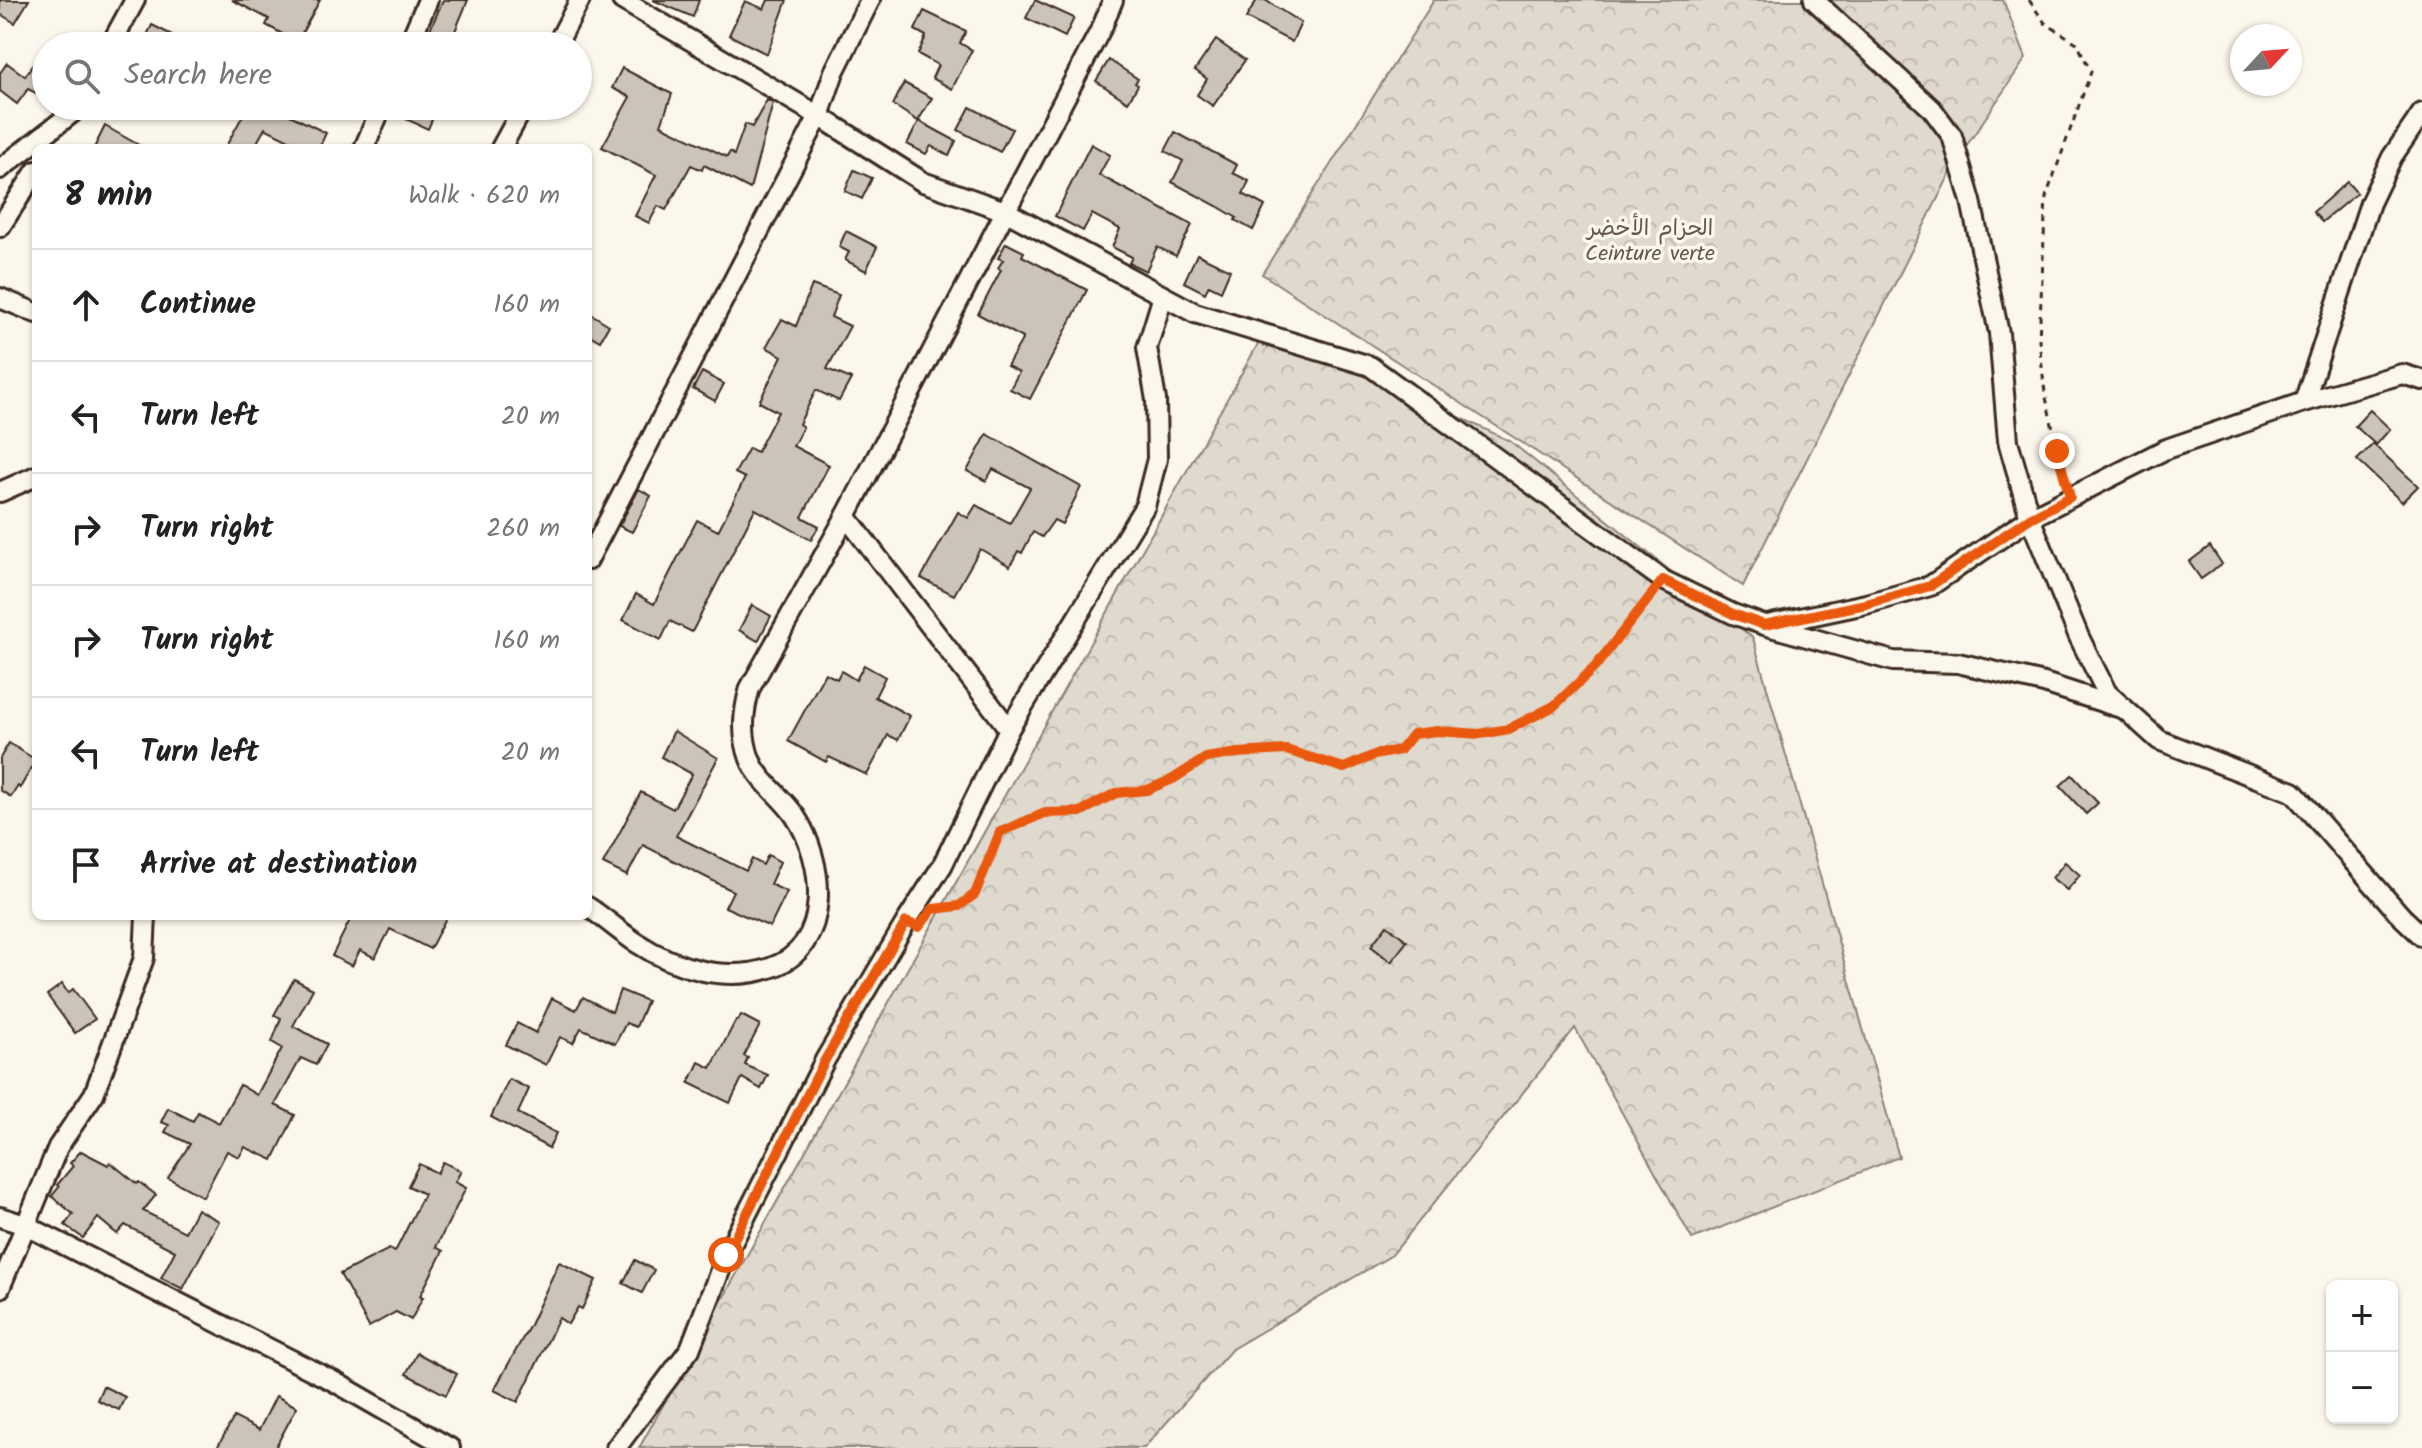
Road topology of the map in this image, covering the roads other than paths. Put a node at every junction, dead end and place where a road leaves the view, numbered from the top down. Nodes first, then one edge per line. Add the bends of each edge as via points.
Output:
1 (135, 0) edge
2 (428, 0) edge
3 (580, 0) edge
4 (622, 0) edge
5 (870, 0) edge
6 (1113, 0) edge
7 (1814, 0) edge
8 (118, 32) edge
9 (414, 32) edge
10 (563, 32) edge
11 (2422, 113) edge
12 (819, 116) junction
13 (61, 120) edge
14 (68, 120) edge
15 (376, 120) edge
16 (516, 120) edge
17 (53, 144) edge
18 (366, 144) edge
19 (503, 144) edge
20 (0, 169) edge
21 (32, 177) edge
22 (1005, 211) junction
23 (0, 227) edge
24 (1163, 296) junction
25 (0, 298) edge
26 (32, 311) edge
27 (2422, 380) edge
28 (2304, 402) junction
29 (32, 478) edge
30 (0, 492) edge
31 (846, 516) junction
32 (2030, 518) junction
33 (592, 552) edge
34 (1764, 625) junction
35 (2124, 709) junction
36 (1009, 729) junction
37 (592, 910) edge
38 (146, 920) edge
39 (2422, 936) edge
40 (0, 1217) edge
41 (25, 1225) junction
42 (0, 1288) edge
43 (450, 1448) edge
44 (616, 1448) edge

1 - 8 street
2 - 9 street
3 - 10 street
4 - 12 street
5 - 12 street
6 - 22 street
7 - 32 street via 1932,109 1952,136 1999,333 2008,441
11 - 28 street via 2370,203
12 - 22 street via 923,182
12 - 33 street
13 - 20 street
14 - 17 street
15 - 18 street
16 - 19 street
21 - 23 street
22 - 24 street
22 - 31 street
24 - 34 street via 1195,313 1370,366 1663,580
24 - 36 street via 1147,348 1156,400 1157,459 1145,506
25 - 26 street
27 - 28 street via 2402,374
28 - 32 street via 2166,449
29 - 30 street
31 - 36 street
31 - 37 street via 750,688 743,717 751,760 795,816 812,853 819,898 801,947 773,968 740,974 706,972 647,949
32 - 34 street via 1930,586
32 - 35 street via 2093,665 2107,693
34 - 35 street via 1893,661 1958,663 2044,683
35 - 39 street via 2159,740 2293,792
36 - 44 street via 942,866 825,1060 726,1255 690,1349
38 - 41 street via 144,958 94,1094 58,1147
40 - 41 street
41 - 42 street
41 - 43 street via 335,1382

